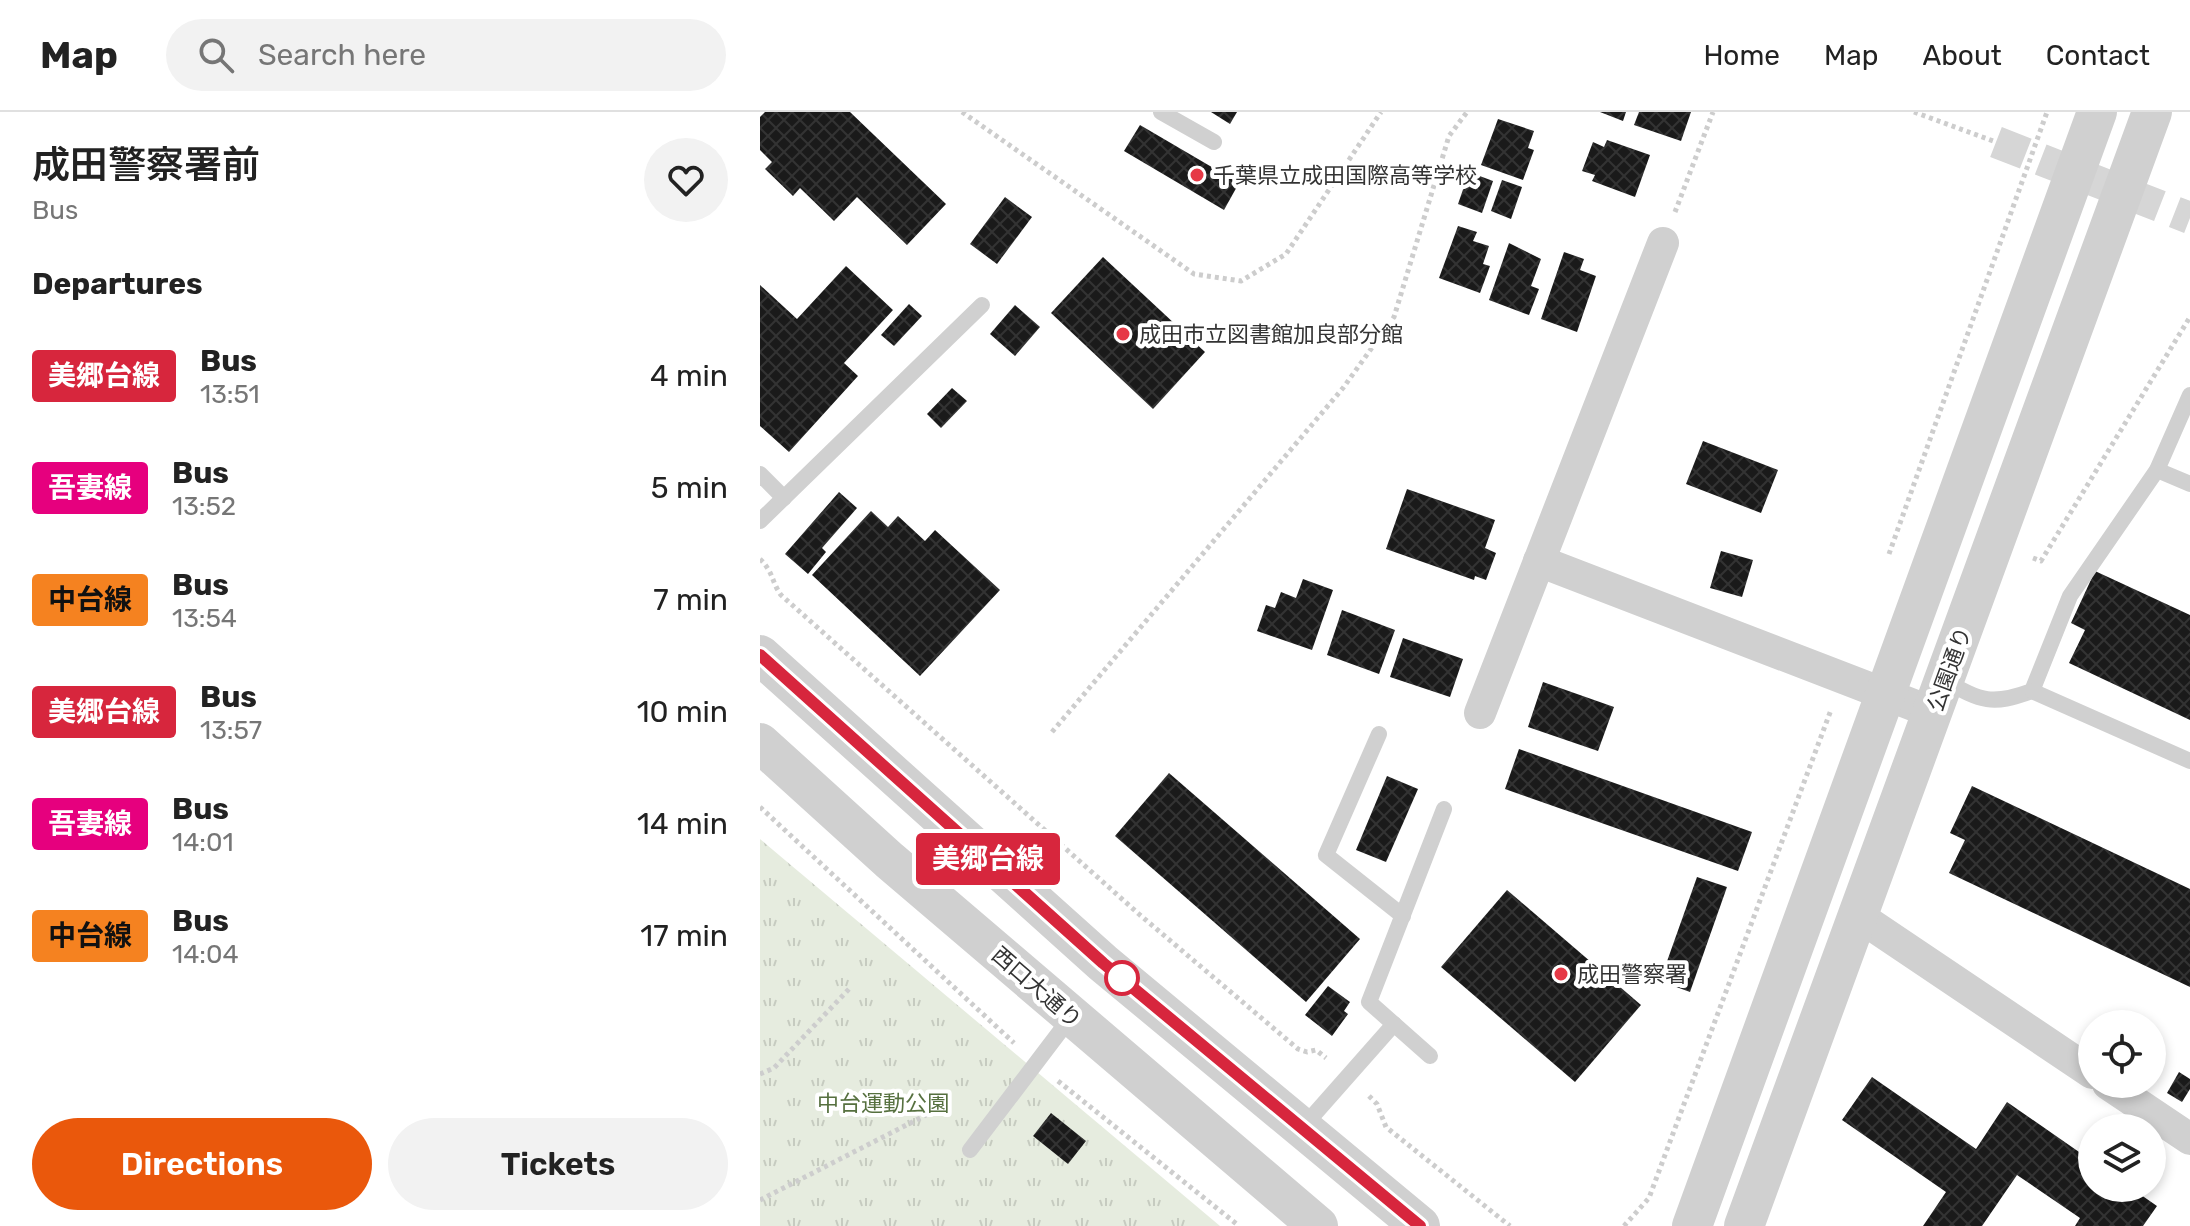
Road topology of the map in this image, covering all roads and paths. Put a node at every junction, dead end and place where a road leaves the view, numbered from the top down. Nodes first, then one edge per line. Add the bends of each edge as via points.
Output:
1 (962, 112) edge
2 (1161, 112) edge
3 (1381, 112) edge
4 (1467, 112) edge
5 (1713, 112) edge
6 (1914, 112) edge
7 (2097, 112) edge
8 (2152, 112) edge
9 (1214, 142) dead end
10 (1996, 142) tunnel mouth
11 (1663, 243) joint
12 (982, 305) dead end
13 (2190, 317) edge
14 (2190, 395) edge
15 (2157, 470) junction
16 (760, 474) edge
17 (2190, 484) edge
18 (784, 498) junction
19 (760, 521) edge
20 (2025, 555) dead end
21 (760, 559) edge
22 (1539, 561) junction
23 (760, 655) edge
24 (2032, 691) junction
25 (1886, 694) junction
26 (1940, 697) junction
27 (1480, 713) dead end
28 (1052, 732) dead end
29 (1379, 734) dead end
30 (760, 743) edge
31 (2190, 761) edge
32 (760, 807) edge
33 (1444, 809) dead end
34 (1857, 915) junction
35 (1403, 916) junction
36 (850, 988) dead end
37 (1071, 1017) junction
38 (1394, 1024) junction
39 (1316, 1050) dead end
40 (1430, 1056) dead end
41 (1036, 1063) junction
42 (2078, 1064) edge
43 (760, 1074) edge
44 (2129, 1098) edge
45 (1377, 1104) dead end
46 (926, 1115) dead end
47 (1302, 1128) junction
48 (2190, 1139) edge
49 (970, 1150) dead end
50 (760, 1200) edge
51 (1239, 1226) edge
52 (1318, 1226) edge
53 (1420, 1226) edge
54 (1510, 1226) edge
55 (1692, 1226) edge
56 (1744, 1226) edge

1 - 3 path via 1194,274 1241,281 1286,254
2 - 9 lane
4 - 28 path via 1449,136 1394,317 1343,388
5 - 11 path
6 - 10 path
7 - 25 street
8 - 26 street, 公園通り
11 - 22 street
12 - 18 lane
13 - 20 path via 2041,561
14 - 15 lane
15 - 17 lane
15 - 24 lane via 2070,596
16 - 18 lane
18 - 19 lane
21 - 39 path via 781,595 1140,915 1298,1049
22 - 25 street
22 - 27 street
23 - 47 street via 1103,963
24 - 26 lane via 2003,701
24 - 31 lane
25 - 26 street
25 - 55 street
26 - 34 street, 公園通り
29 - 35 lane via 1326,855
30 - 37 street, 西口大通り
32 - 41 path
33 - 35 lane
34 - 42 street
34 - 56 street, 公園通り
35 - 38 lane via 1369,1002
36 - 43 path via 774,1068
37 - 41 lane
37 - 52 street, 西口大通り
38 - 40 lane
38 - 47 lane
41 - 49 lane
41 - 51 path
44 - 48 street
45 - 54 path via 1386,1127
46 - 50 path
47 - 53 street

